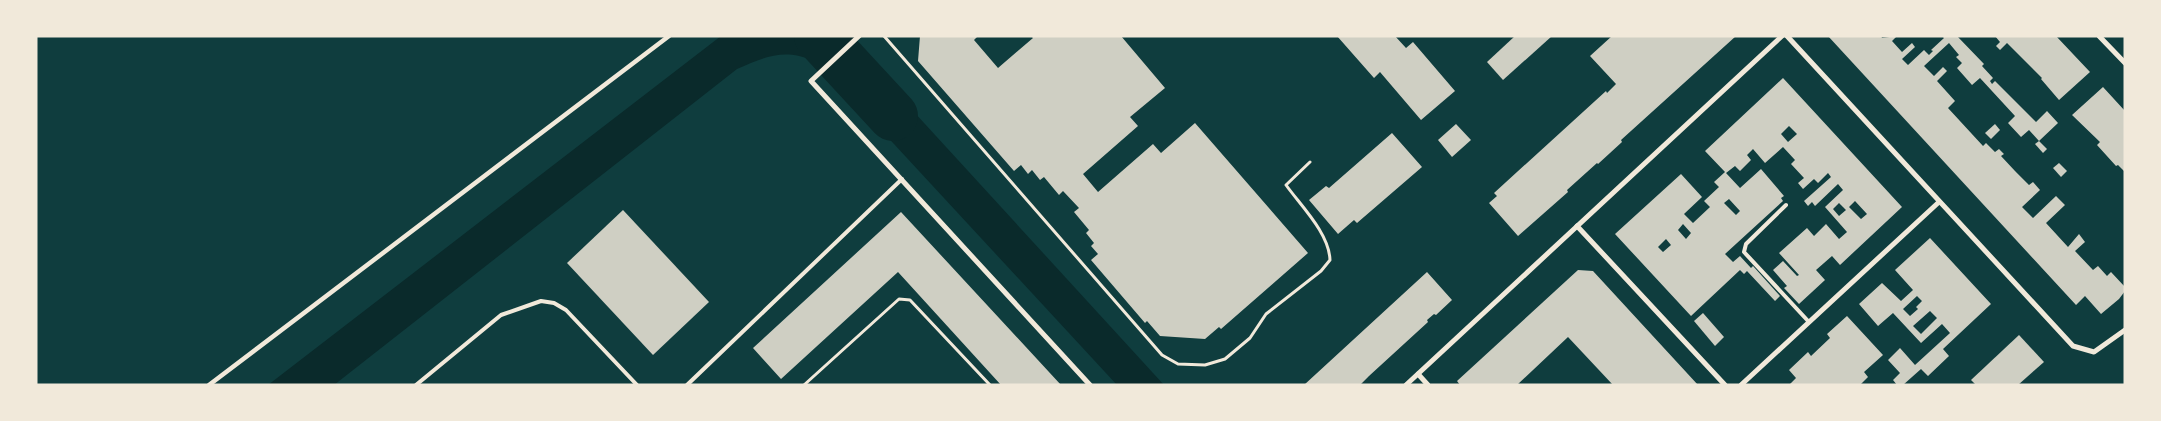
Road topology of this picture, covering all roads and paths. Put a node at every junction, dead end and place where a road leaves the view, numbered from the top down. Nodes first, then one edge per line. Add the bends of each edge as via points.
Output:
1 (669, 36) edge
2 (884, 36) edge
3 (1782, 36) edge
4 (1787, 36) edge
5 (2099, 36) edge
6 (857, 38) edge
7 (2125, 64) edge
8 (1310, 162) dead end
9 (902, 179) junction
10 (1939, 202) junction
11 (1786, 205) dead end
12 (1577, 226) junction
13 (1809, 322) junction
14 (2125, 330) edge
15 (1418, 374) junction
16 (209, 385) edge
17 (416, 385) edge
18 (637, 385) edge
19 (687, 385) edge
20 (804, 385) edge
21 (990, 385) edge
22 (1090, 385) edge
23 (1406, 385) edge
24 (1428, 385) edge
25 (1725, 385) edge
26 (1741, 385) edge

1 - 16 street
2 - 8 path via 1162,355 1178,364 1205,365 1225,359 1250,338 1266,314 1321,271 1330,260 1329,250 1317,227 1286,185
3 - 12 street
4 - 10 street
5 - 7 street
6 - 9 street via 810,81
9 - 19 lane
9 - 22 street
10 - 13 street
10 - 14 street via 2073,346 2094,352
11 - 13 lane via 1746,244 1744,252
12 - 15 street
12 - 25 street
13 - 26 street
15 - 23 street
15 - 24 street
17 - 18 lane via 501,315 541,301 554,303 566,310
20 - 21 path via 899,299 910,300

